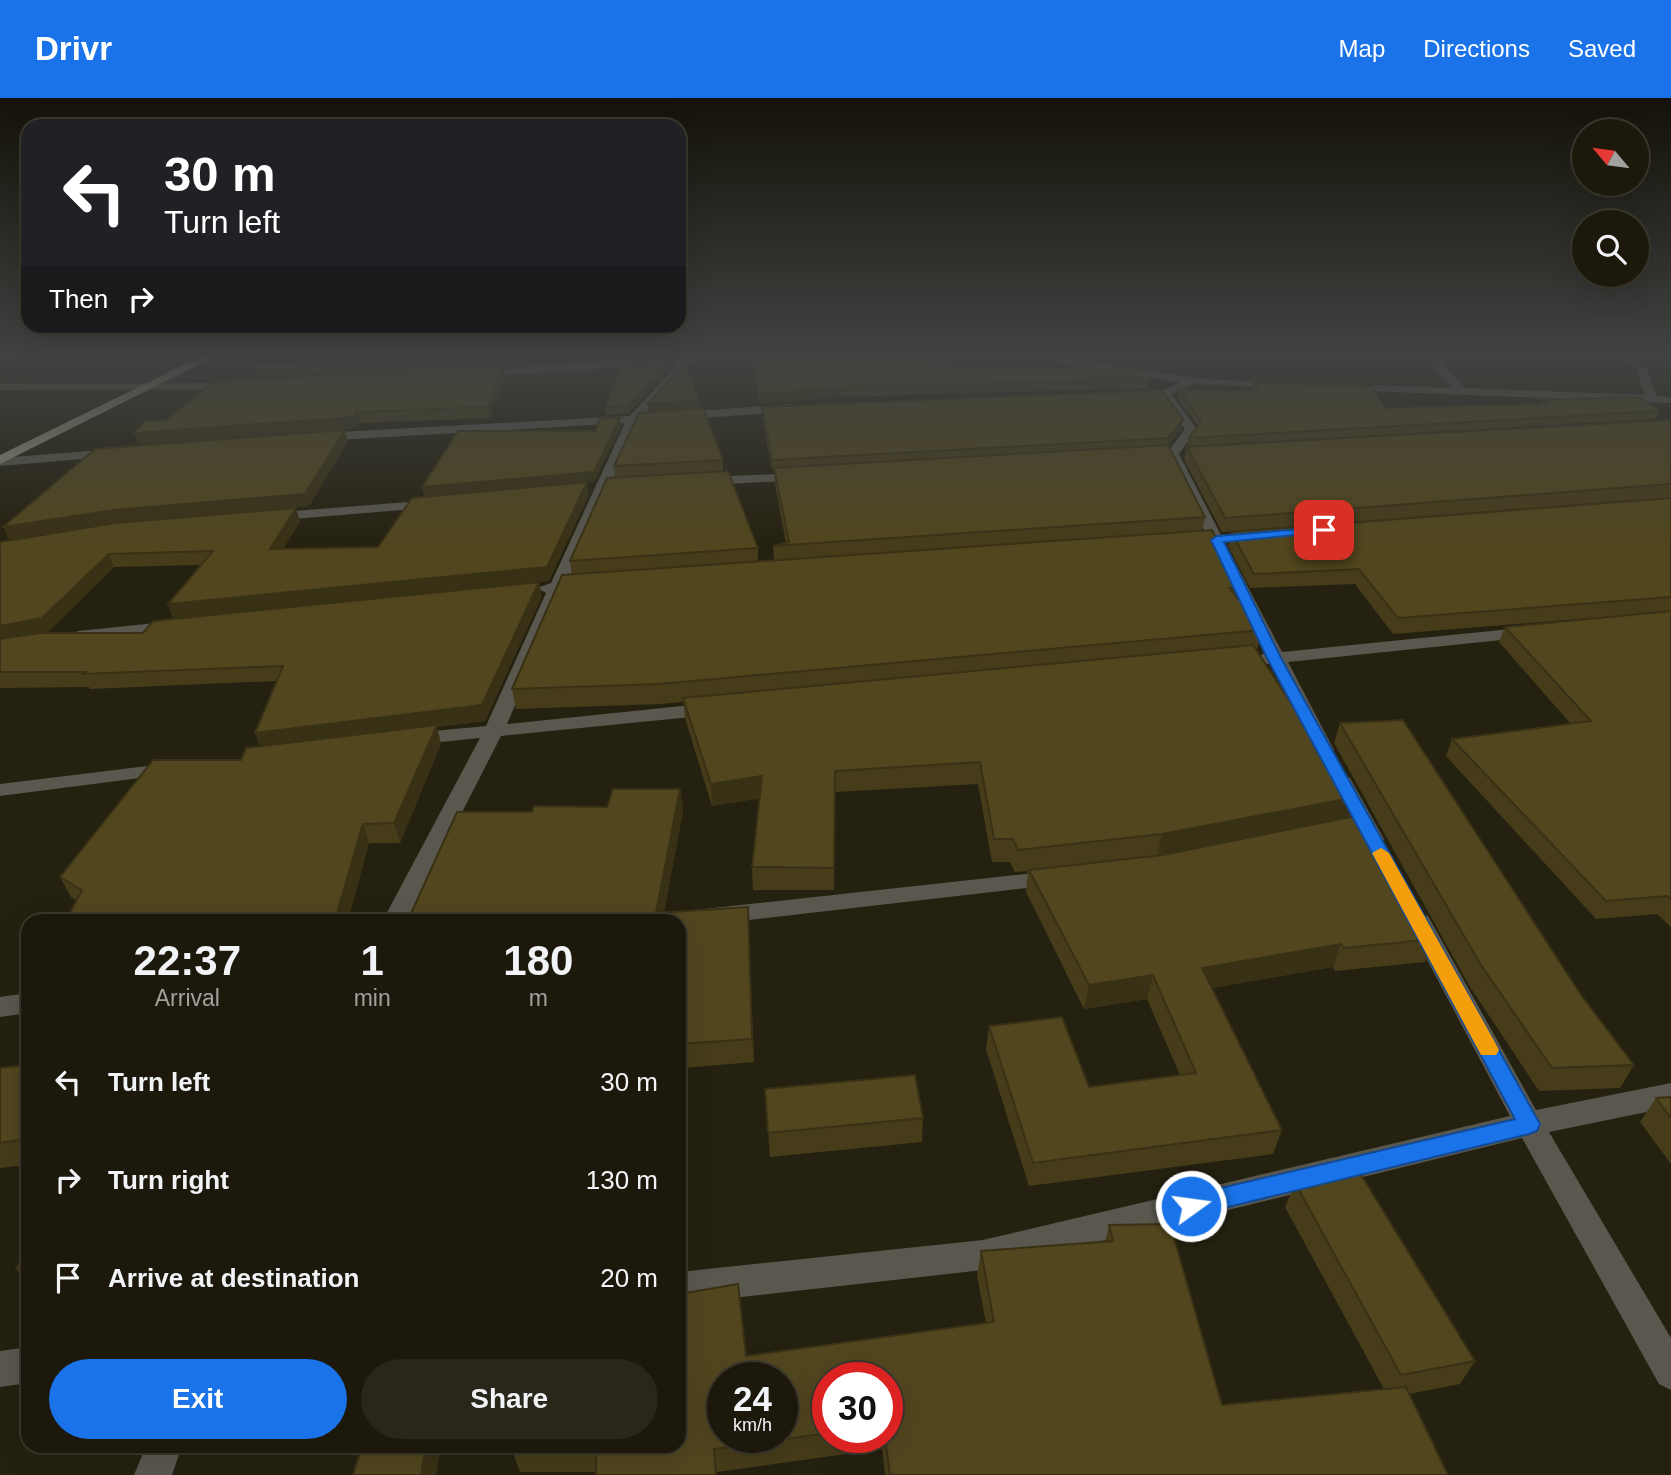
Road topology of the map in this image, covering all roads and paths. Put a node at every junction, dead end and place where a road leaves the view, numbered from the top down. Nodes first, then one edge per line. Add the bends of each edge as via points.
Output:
1 (85, 418) edge
2 (643, 418) edge
3 (1181, 418) edge
4 (633, 419) junction
5 (299, 439) edge
6 (122, 453) edge
7 (0, 461) edge
8 (813, 476) edge
9 (694, 482) edge
10 (451, 502) edge
11 (258, 518) edge
12 (1270, 535) edge
13 (1217, 540) junction
14 (1177, 543) edge
15 (598, 584) edge
16 (557, 587) junction
17 (529, 590) edge
18 (200, 624) edge
19 (1543, 631) edge
20 (64, 638) edge
21 (1274, 658) junction
22 (1246, 660) edge
23 (732, 707) edge
24 (495, 728) junction
25 (386, 742) edge
26 (197, 765) edge
27 (0, 790) edge
28 (1365, 825) junction
29 (1339, 830) edge
30 (1385, 861) edge
31 (1076, 876) edge
32 (1405, 897) edge
33 (398, 914) edge
34 (686, 919) edge
35 (21, 1004) edge
36 (0, 1007) edge
37 (1671, 1095) edge
38 (1529, 1124) junction
39 (686, 1287) edge
40 (21, 1366) edge
41 (0, 1369) edge
42 (1671, 1372) edge
43 (161, 1453) edge
44 (153, 1475) edge

1 - 7 main road
2 - 4 street
3 - 13 street via 1191,429 1172,454
4 - 5 street
4 - 16 street
6 - 7 street
8 - 9 street
10 - 11 street
12 - 13 street
13 - 14 street
13 - 21 street
15 - 16 street
16 - 17 street
16 - 24 street
18 - 20 street
19 - 21 street
21 - 22 street
21 - 28 street
23 - 24 street
24 - 25 street
24 - 33 street
26 - 27 street
28 - 29 street
28 - 30 street
31 - 34 street
32 - 38 street
35 - 36 street
37 - 38 street
38 - 39 street via 983,1255
38 - 42 street
40 - 41 street
43 - 44 street

